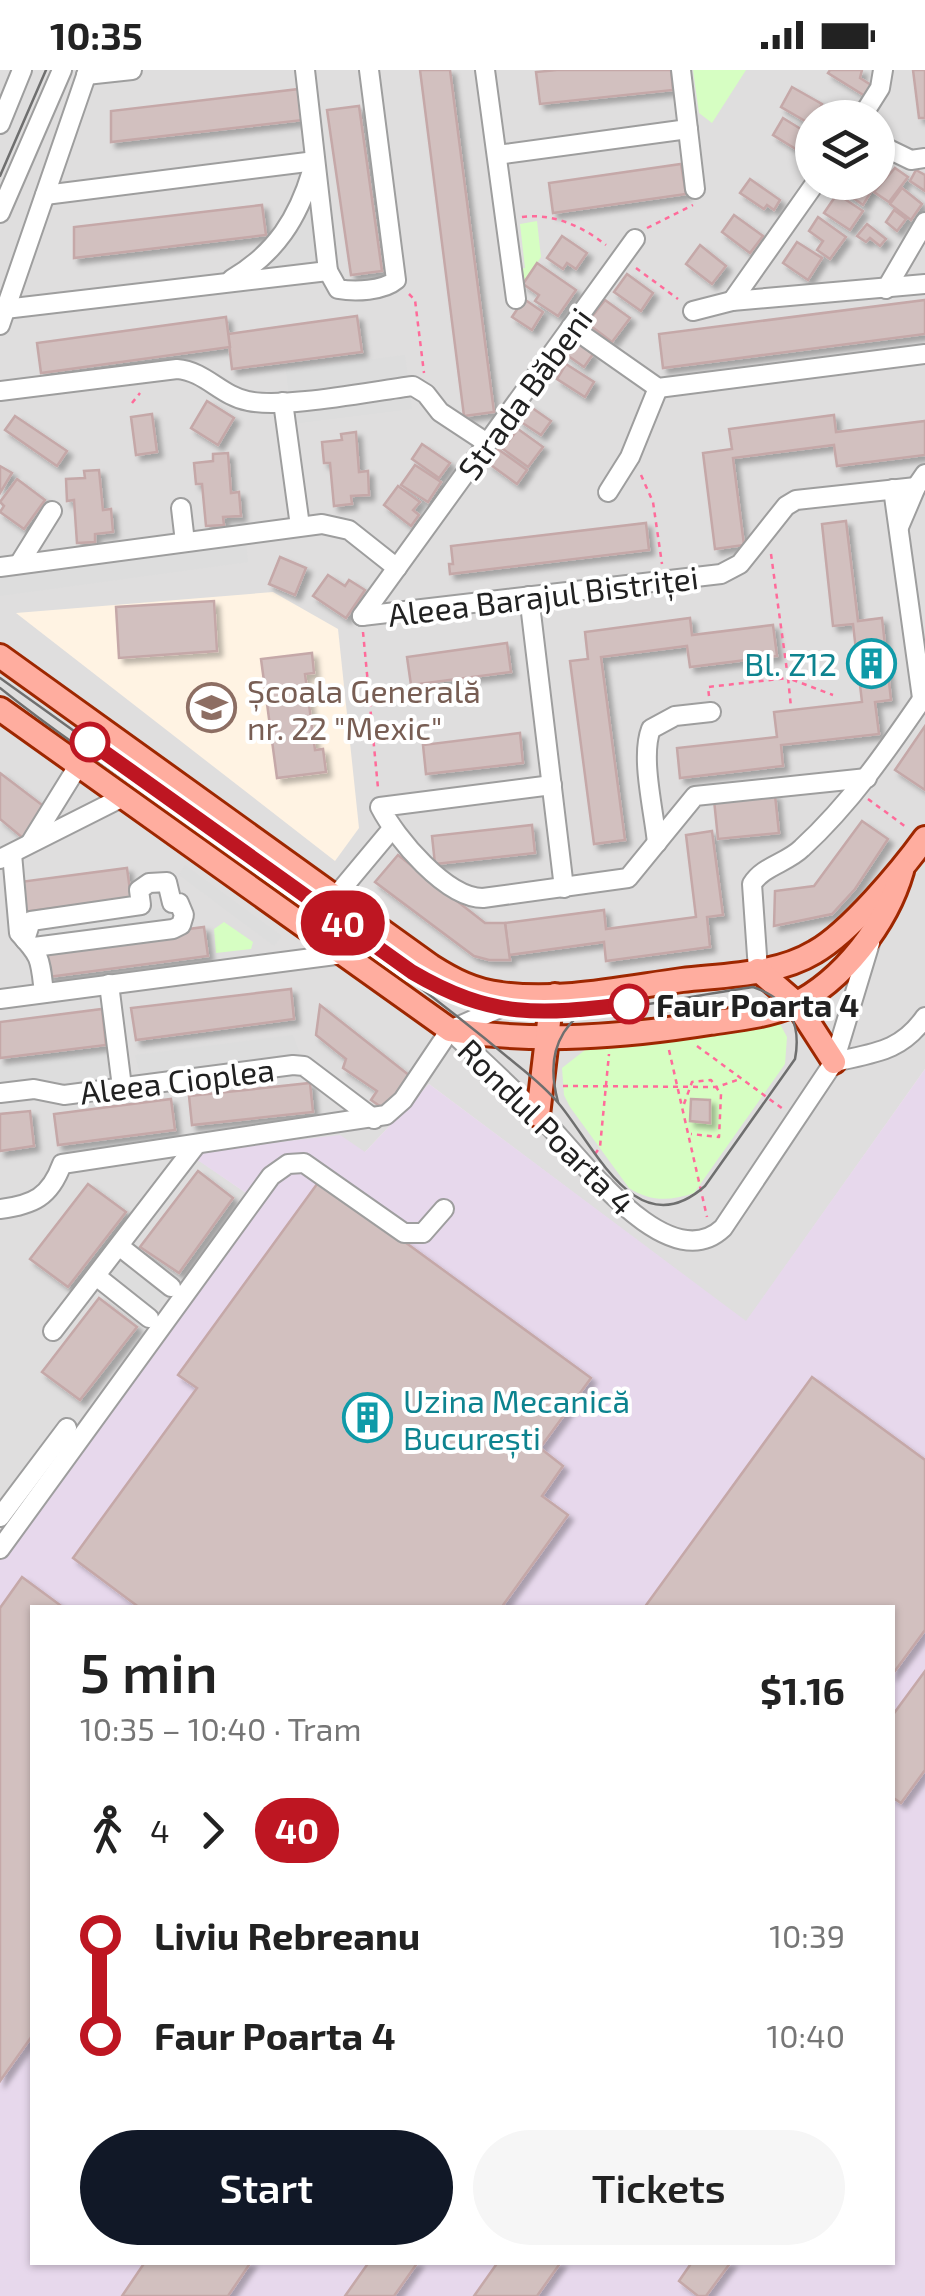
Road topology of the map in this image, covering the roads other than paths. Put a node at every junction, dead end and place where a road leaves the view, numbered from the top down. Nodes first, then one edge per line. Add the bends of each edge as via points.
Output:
1 (22, 70) edge
2 (62, 70) edge
3 (132, 70) edge
4 (305, 70) edge
5 (369, 70) edge
6 (485, 70) edge
7 (681, 70) edge
8 (884, 70) edge
9 (87, 73) edge
10 (872, 100) edge
11 (0, 124) edge
12 (688, 129) junction
13 (895, 152) edge
14 (497, 154) junction
15 (925, 158) edge
16 (315, 160) junction
17 (695, 188) road end
18 (46, 194) junction
19 (803, 200) edge
20 (0, 213) edge
21 (925, 222) edge
22 (635, 239) road end
23 (328, 270) junction
24 (226, 283) junction
25 (925, 284) edge
26 (886, 289) junction
27 (516, 300) dead end
28 (732, 302) junction
29 (694, 312) dead end
30 (3, 317) edge
31 (571, 328) junction
32 (925, 354) edge
33 (658, 388) junction
34 (0, 392) edge
35 (283, 402) junction
36 (487, 443) junction
37 (920, 480) edge
38 (893, 489) junction
39 (608, 492) dead end
40 (182, 508) dead end
41 (52, 511) dead end
42 (300, 526) junction
43 (899, 528) junction
44 (186, 542) junction
45 (10, 566) edge
46 (397, 568) junction
47 (529, 596) junction
48 (362, 616) joint
49 (0, 647) edge
50 (9, 662) edge
51 (924, 697) edge
52 (0, 709) edge
53 (711, 712) road end
54 (78, 766) junction
55 (862, 784) junction
56 (552, 785) junction
57 (123, 797) junction
58 (392, 830) junction
59 (924, 839) edge
60 (657, 843) junction
61 (13, 853) edge
62 (902, 870) junction
63 (564, 888) junction
64 (336, 897) junction
65 (873, 932) junction
66 (30, 943) junction
67 (342, 954) junction
68 (758, 970) junction
69 (109, 984) junction
70 (44, 993) junction
71 (555, 995) junction
72 (525, 996) junction
73 (0, 999) edge
74 (796, 1003) junction
75 (925, 1017) edge
76 (450, 1030) junction
77 (546, 1040) junction
78 (834, 1062) junction
79 (122, 1087) junction
80 (0, 1093) edge
81 (538, 1115) junction
82 (374, 1119) junction
83 (196, 1145) junction
84 (444, 1209) dead end
85 (0, 1210) edge
86 (119, 1246) junction
87 (96, 1276) junction
88 (171, 1287) dead end
89 (150, 1318) dead end
90 (54, 1331) dead end
91 (67, 1428) dead end
92 (0, 1516) edge
93 (0, 1548) edge

1 - 11 street
2 - 20 street
3 - 9 street
4 - 16 street
5 - 23 street via 396,280 338,289
6 - 14 street
7 - 12 street
8 - 10 street
9 - 18 street
12 - 14 street
12 - 17 street
13 - 15 street
14 - 27 street
16 - 18 street
16 - 23 street
16 - 24 street via 300,207 281,238
18 - 30 street
19 - 28 street
21 - 26 street
22 - 31 street, Strada Băbeni
23 - 24 street
24 - 30 street
25 - 26 street
26 - 28 street
28 - 29 street
31 - 33 street
31 - 36 street, Strada Băbeni
32 - 33 street
33 - 39 street
34 - 35 street via 177,369 196,372 242,400
35 - 36 street via 412,386
35 - 42 street
36 - 46 street, Strada Băbeni
37 - 38 street, Aleea Barajul Bistriței
37 - 43 street
38 - 43 street
38 - 47 street, Aleea Barajul Bistriței via 796,500 732,570
40 - 44 street
41 - 45 street
42 - 44 street, Aleea Barajul Bistriței
42 - 46 street, Aleea Barajul Bistriței via 349,530
43 - 51 street
44 - 45 street, Aleea Barajul Bistriței
46 - 48 street, Strada Băbeni
47 - 48 street, Aleea Barajul Bistriței
47 - 56 street
49 - 50 street
50 - 64 main road
51 - 55 street
52 - 54 main road
53 - 60 street via 675,716 651,728
54 - 57 main road
54 - 61 street
55 - 60 street via 696,796
55 - 68 street via 798,852 757,875 752,884
56 - 58 street via 380,807
56 - 63 street
57 - 61 street
57 - 67 main road
58 - 63 street via 408,851 473,898
58 - 64 street
59 - 62 main road
60 - 63 street via 628,878
61 - 66 street via 19,933
62 - 65 main road via 894,899
62 - 68 main road via 830,942 799,961
64 - 72 main road via 451,979
65 - 74 main road via 834,975
65 - 78 street
66 - 66 street via 31,921 141,905 139,890 150,883 167,882 172,903 184,915 172,929
66 - 70 street via 40,957
67 - 69 street
67 - 76 main road
68 - 71 main road
68 - 74 main road
69 - 70 street
69 - 79 street
70 - 73 street
71 - 72 main road
71 - 77 main road
72 - 76 street
74 - 77 main road via 671,1029
74 - 78 main road
75 - 78 street via 888,1050
76 - 77 main road
76 - 81 street, Rondul Poarta 4
76 - 82 street via 402,1100
77 - 81 main road
78 - 81 street, Rondul Poarta 4 via 724,1228 710,1238 670,1234 636,1216
79 - 80 street, Aleea Cioplea via 64,1095 34,1089
79 - 82 street, Aleea Cioplea via 304,1066
82 - 83 street
83 - 85 street via 62,1164 42,1198
83 - 86 street, Aleea Cioplea
84 - 93 street via 423,1233 404,1233 304,1163 271,1176
86 - 87 street, Aleea Cioplea
86 - 88 street
87 - 89 street
87 - 90 street, Aleea Cioplea
91 - 92 street

